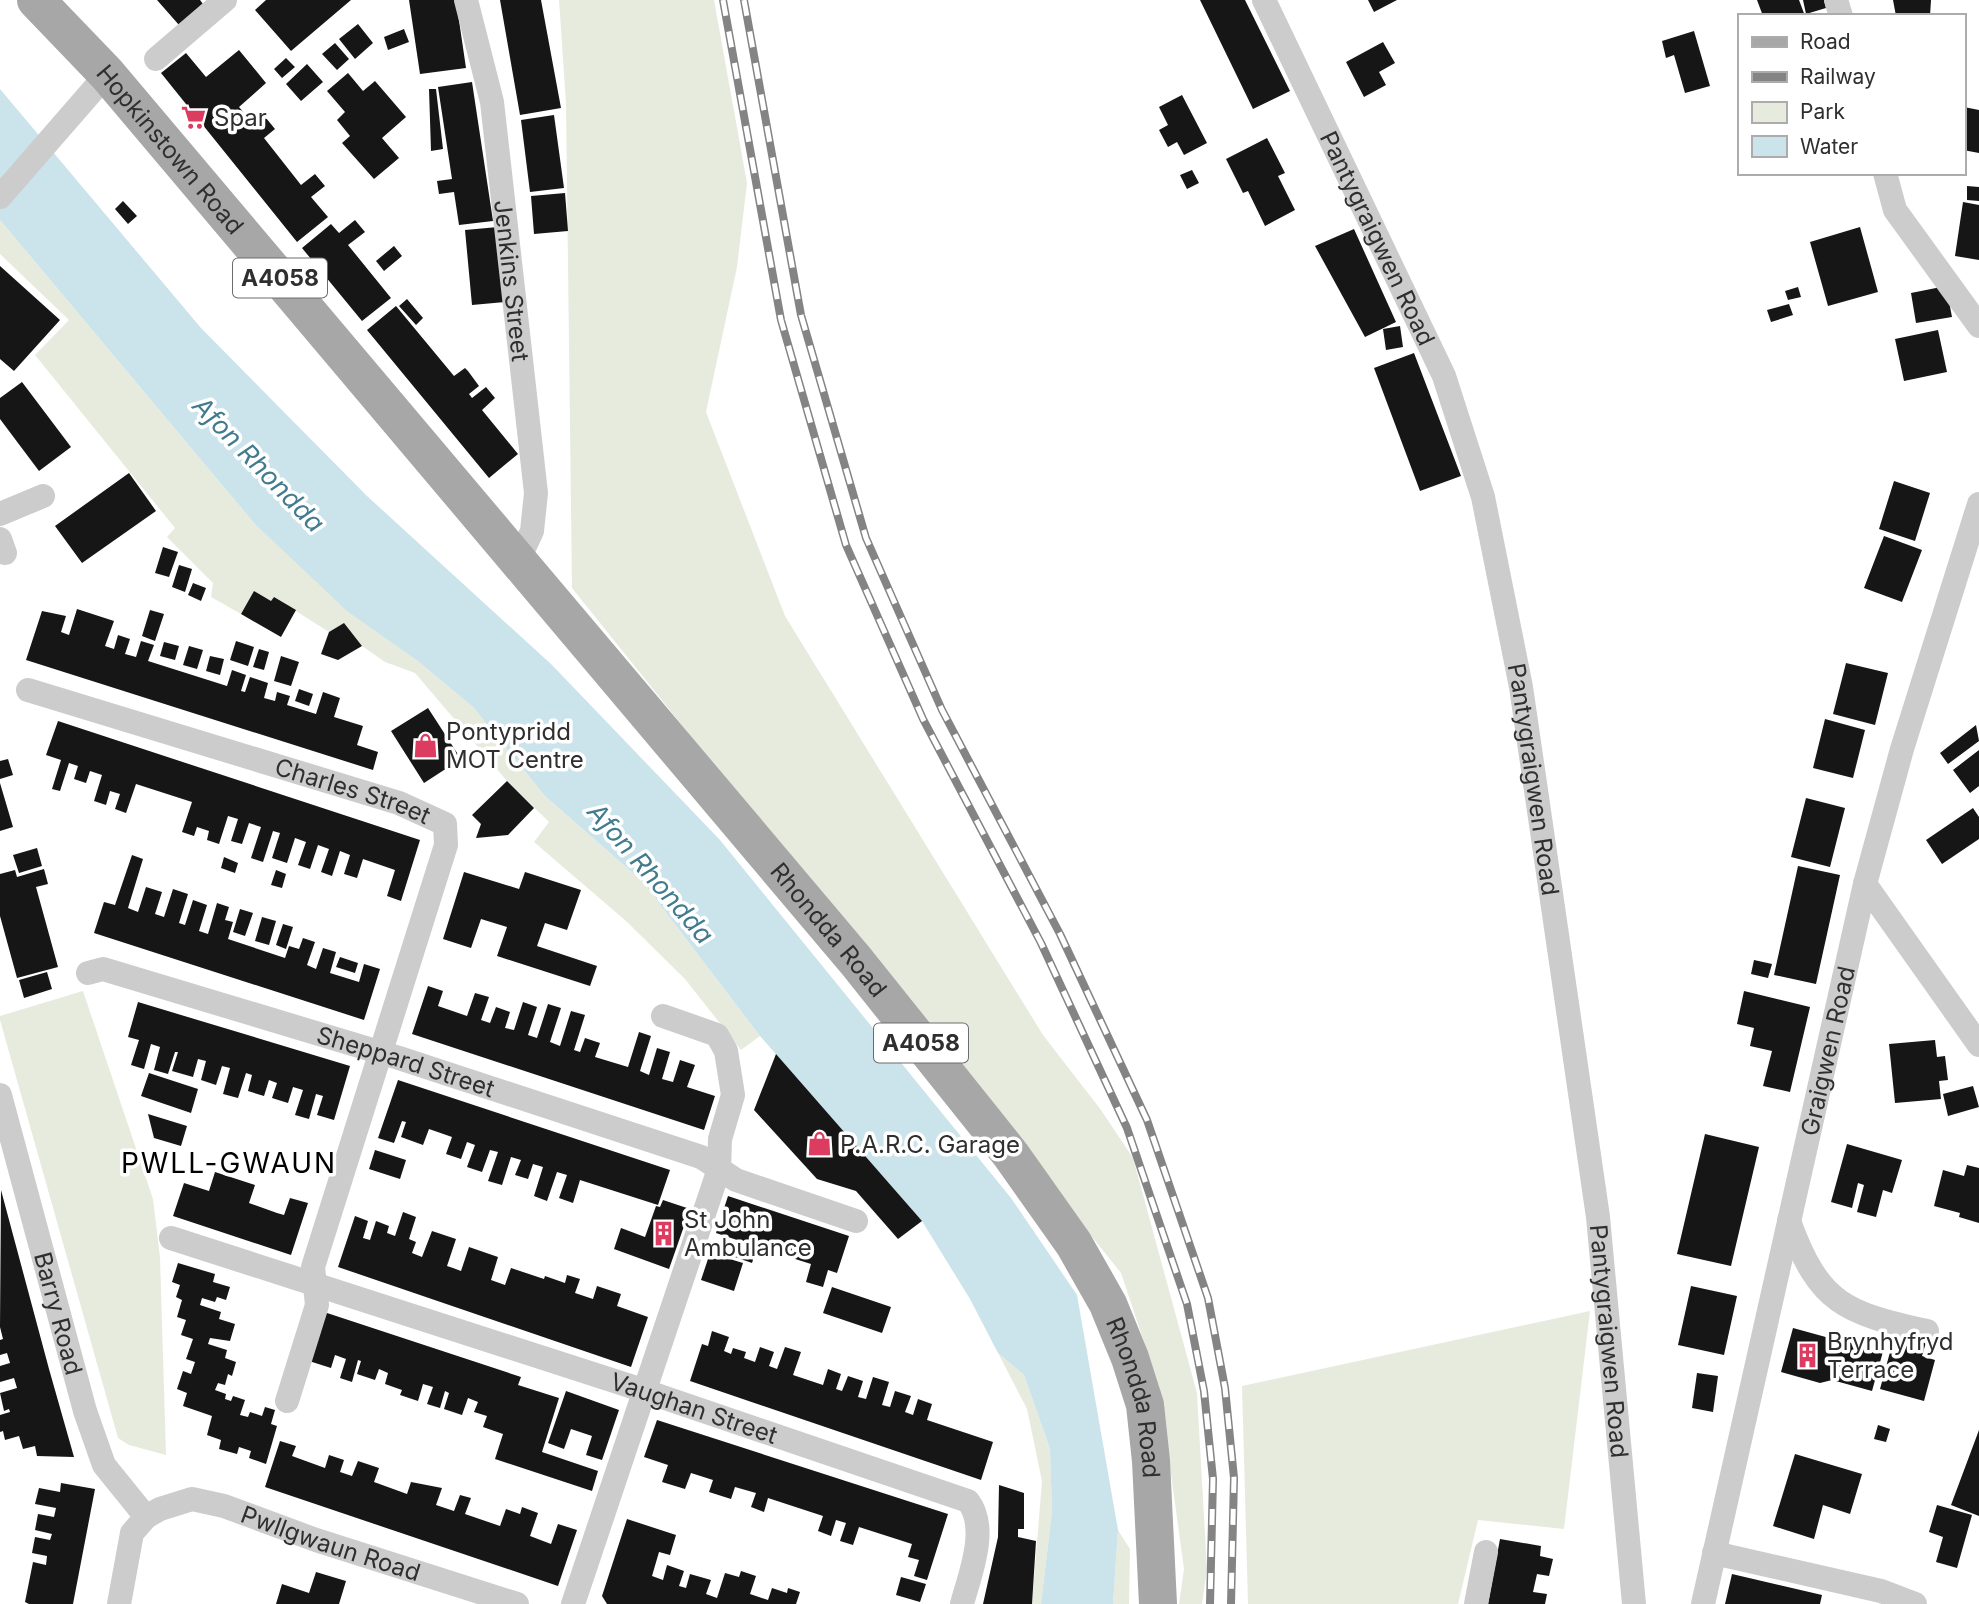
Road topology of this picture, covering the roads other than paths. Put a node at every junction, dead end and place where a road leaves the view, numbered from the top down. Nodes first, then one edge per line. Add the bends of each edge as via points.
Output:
1 (36, 0) edge
2 (225, 0) edge
3 (466, 0) edge
4 (1264, 0) edge
5 (156, 59) dead end
6 (107, 74) junction
7 (1886, 175) edge
8 (0, 197) edge
9 (1979, 326) edge
10 (43, 496) dead end
11 (1979, 504) edge
12 (0, 514) edge
13 (518, 561) junction
14 (28, 690) dead end
15 (1865, 884) junction
16 (88, 973) dead end
17 (663, 1016) dead end
18 (1979, 1045) edge
19 (381, 1053) junction
20 (0, 1095) edge
21 (719, 1169) junction
22 (1789, 1220) junction
23 (856, 1222) dead end
24 (171, 1238) dead end
25 (316, 1285) junction
26 (1927, 1331) dead end
27 (645, 1392) junction
28 (287, 1401) dead end
29 (146, 1517) junction
30 (1486, 1552) dead end
31 (1714, 1553) junction
32 (119, 1604) edge
33 (517, 1604) edge
34 (573, 1604) edge
35 (962, 1604) edge
36 (1158, 1604) edge
37 (1476, 1604) edge
38 (1634, 1604) edge
39 (1703, 1604) edge
40 (1915, 1604) edge

1 - 6 main road, Hopkinstown Road / A4058
2 - 5 street
3 - 13 street, Jenkins Street via 492,102 536,493 532,531
4 - 38 street, Pantygraigwen Road via 1444,376 1483,497 1521,687 1598,1217
6 - 8 street
6 - 13 main road, Hopkinstown Road / A4058
7 - 9 street via 1895,210
10 - 12 street
11 - 15 street, Graigwen Road
13 - 36 main road, Rhondda Road / A4058 via 856,961 1011,1155 1074,1244 1108,1304 1144,1405
14 - 19 street, Charles Street via 399,803 445,824 446,845
15 - 18 street
15 - 22 street, Graigwen Road
16 - 19 street, Sheppard Street via 103,969
17 - 21 street via 717,1035 726,1051 733,1095 720,1139
19 - 21 street, Sheppard Street via 701,1157
19 - 25 street via 313,1267
20 - 29 street, Barry Road via 85,1411 104,1465
21 - 23 street, Sheppard Street via 736,1180
21 - 27 street
22 - 26 street via 1818,1283 1840,1303 1868,1318
22 - 31 street, Graigwen Road
24 - 25 street, Vaughan Street
25 - 27 street, Vaughan Street
25 - 28 street via 317,1305
27 - 34 street
27 - 35 street, Vaughan Street via 968,1501 977,1513 977,1539
29 - 32 street via 132,1532
29 - 33 street, Pwllgwaun Road via 192,1499 224,1506
30 - 37 street
31 - 39 street, Graigwen Road
31 - 40 street via 1881,1591

